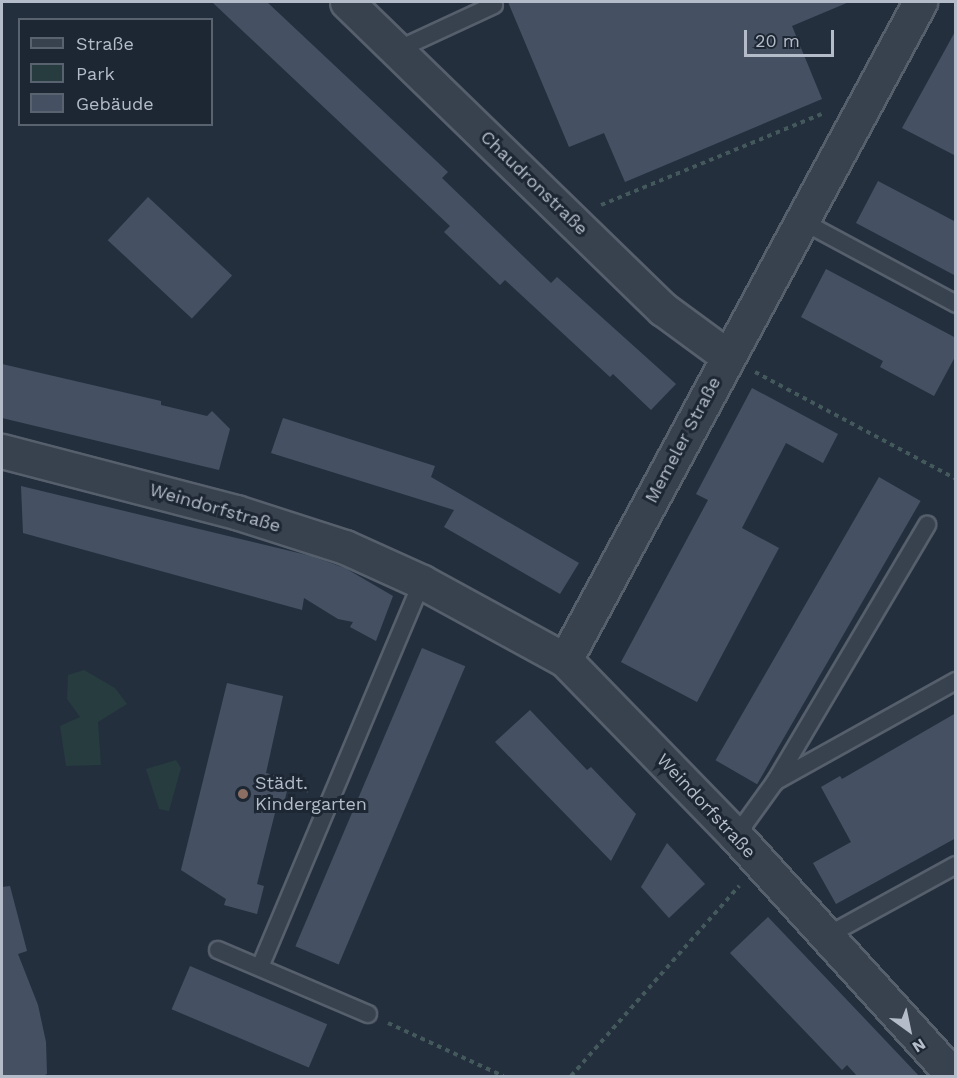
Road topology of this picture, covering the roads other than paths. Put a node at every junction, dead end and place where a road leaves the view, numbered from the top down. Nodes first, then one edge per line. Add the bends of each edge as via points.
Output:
1 (347, 2) edge
2 (920, 2) edge
3 (494, 5) dead end
4 (397, 50) junction
5 (804, 222) junction
6 (956, 303) edge
7 (727, 356) junction
8 (2, 451) edge
9 (927, 525) dead end
10 (422, 582) junction
11 (566, 660) junction
12 (956, 681) edge
13 (775, 782) junction
14 (736, 836) junction
15 (956, 865) edge
16 (825, 937) junction
17 (218, 950) dead end
18 (260, 967) junction
19 (368, 1014) road end
20 (954, 1077) edge

1 - 4 street, Chaudronstraße
2 - 5 street, Memeler Straße
3 - 4 lane
4 - 7 street, Chaudronstraße via 663,309
5 - 6 lane
5 - 7 street, Memeler Straße
7 - 11 street, Memeler Straße
8 - 10 street, Weindorfstraße via 237,512 345,547
9 - 13 lane
10 - 11 street, Weindorfstraße
10 - 18 lane
11 - 14 street, Weindorfstraße
12 - 13 lane
13 - 14 lane
14 - 16 street, Weindorfstraße
15 - 16 lane
16 - 20 street, Weindorfstraße
17 - 18 lane
18 - 19 lane

